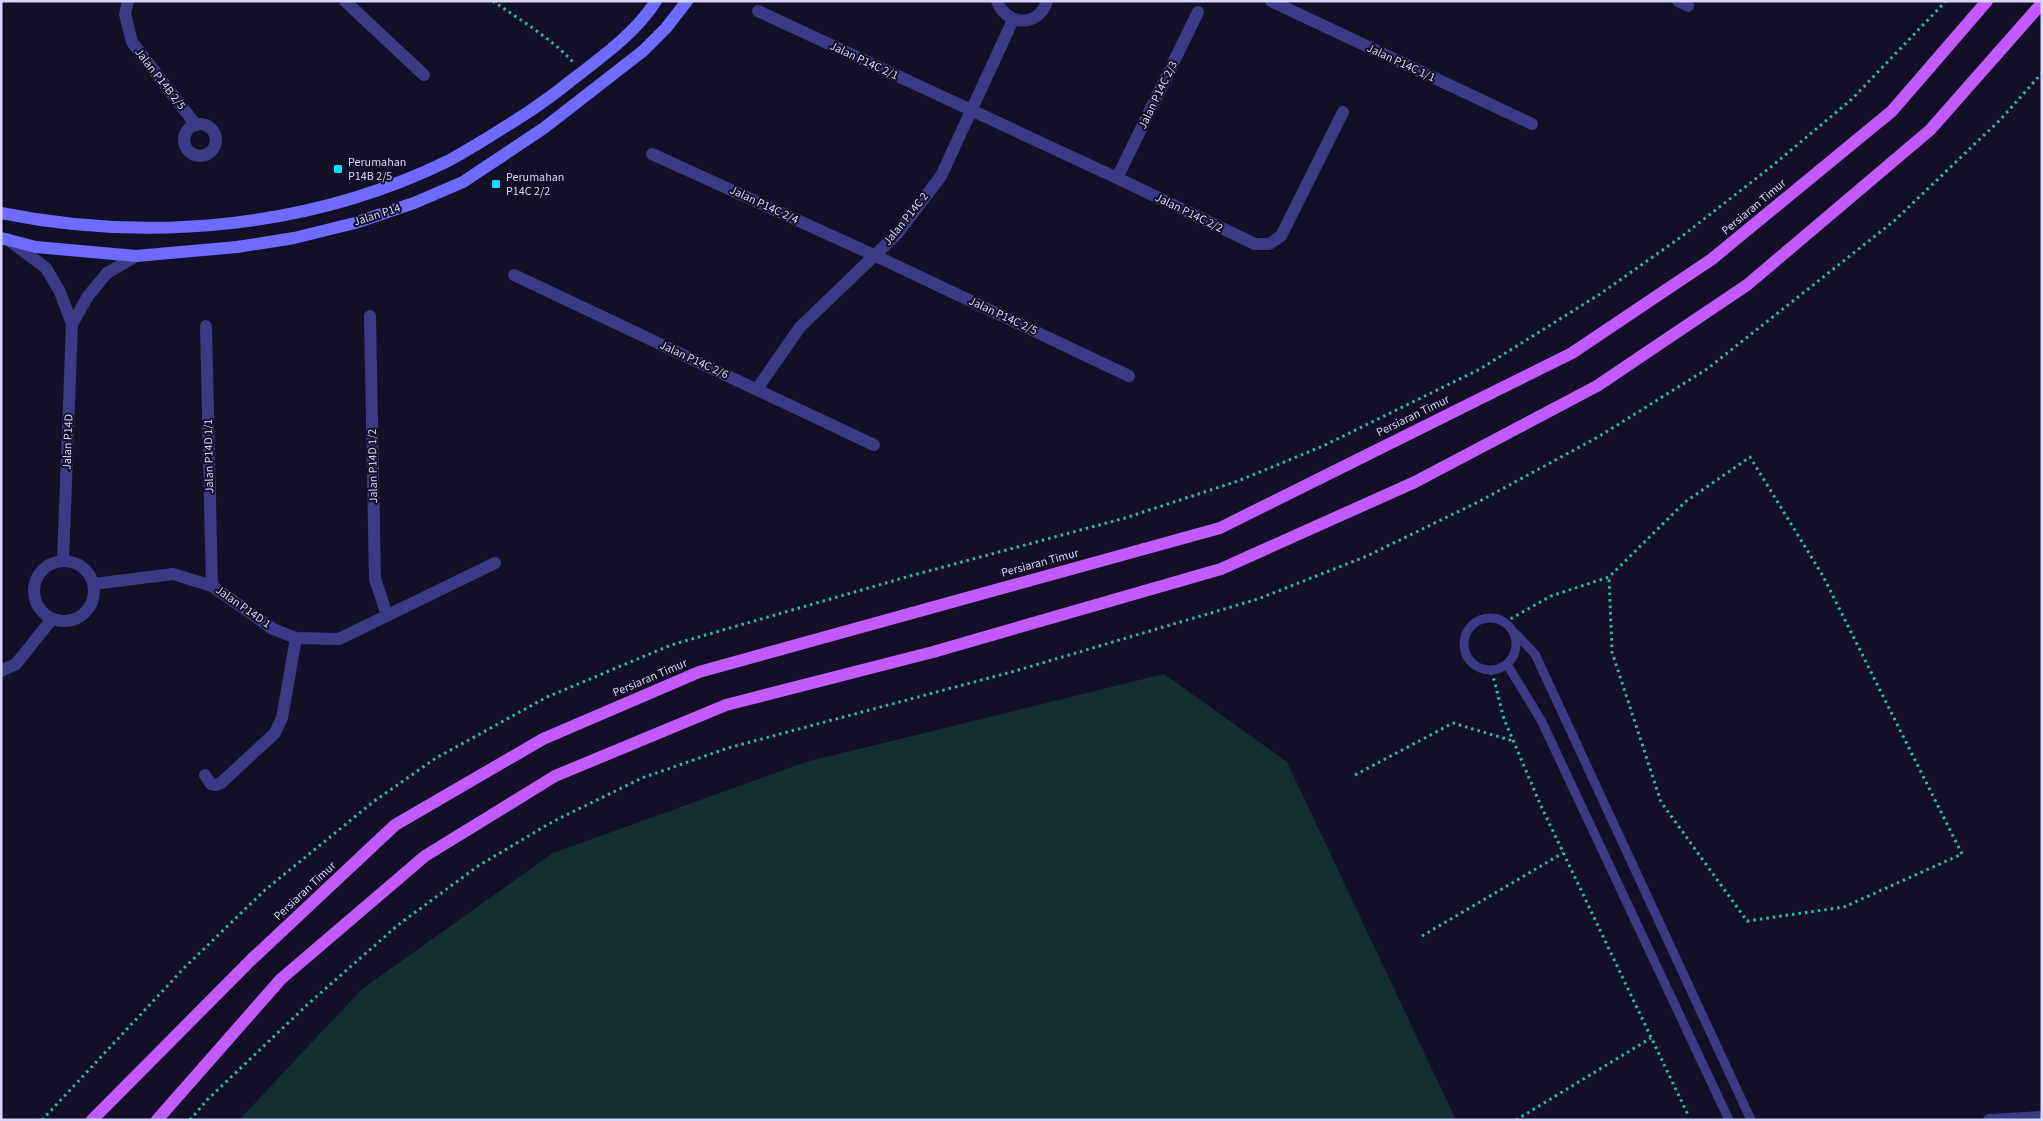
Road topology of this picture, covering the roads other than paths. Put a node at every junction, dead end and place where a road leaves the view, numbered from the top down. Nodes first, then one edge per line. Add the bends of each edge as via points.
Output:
1 (128, 1) edge
2 (345, 1) edge
3 (656, 1) edge
4 (687, 1) edge
5 (997, 1) edge
6 (1047, 1) edge
7 (1271, 1) edge
8 (1987, 1) edge
9 (2042, 4) edge
10 (758, 11) dead end
11 (1198, 12) dead end
12 (1013, 20) junction
13 (424, 75) dead end
14 (970, 111) junction
15 (1343, 112) dead end
16 (1532, 124) dead end
17 (196, 125) dead end
18 (652, 154) dead end
19 (1117, 178) junction
20 (1, 212) edge
21 (3, 238) edge
22 (136, 256) junction
23 (876, 256) junction
24 (514, 275) dead end
25 (370, 316) dead end
26 (72, 324) junction
27 (206, 326) dead end
28 (1129, 376) dead end
29 (757, 390) junction
30 (874, 445) dead end
31 (63, 560) junction
32 (495, 563) dead end
33 (94, 584) junction
34 (212, 586) junction
35 (387, 615) junction
36 (52, 619) junction
37 (1516, 634) junction
38 (296, 638) junction
39 (1508, 666) junction
40 (1, 671) edge
41 (205, 775) dead end
42 (2042, 1117) edge
43 (92, 1120) edge
44 (158, 1120) edge
45 (1729, 1120) edge
46 (1751, 1120) edge
47 (1989, 1120) edge

1 - 17 street, Jalan P14B 2/5 via 125,14 132,42
2 - 13 street
3 - 20 main road, Jalan P14 via 629,35 534,110 449,161 345,201 288,215 234,223 141,228 44,221
4 - 22 main road, Jalan P14 via 644,51 544,128 463,182 355,223 294,238
5 - 12 street via 1000,10
6 - 12 street via 1037,17 1022,22
7 - 16 street, Jalan P14C 1/1
8 - 43 main road, Persiaran Timur via 1892,110 1712,259 1572,353 1220,528 699,672 543,739 395,825 251,960
9 - 44 main road via 1930,130 1747,285 1597,386 1415,482 1221,569 932,652 726,705 555,776 425,856 281,979
10 - 14 street, Jalan P14C 2/1
11 - 19 street, Jalan P14C 2/3
12 - 14 street, Jalan P14C 2
14 - 19 street, Jalan P14C 2/2
14 - 23 street, Jalan P14C 2 via 941,176
15 - 19 street, Jalan P14C 2/2 via 1281,236 1269,244 1255,244
18 - 23 street, Jalan P14C 2/4
21 - 22 main road, Jalan P14 via 36,247
21 - 26 street, Jalan P14D via 46,268 60,292
22 - 26 street, Jalan P14D via 107,274 88,296
23 - 28 street, Jalan P14C 2/5
23 - 29 street, Jalan P14C 2 via 800,327
24 - 29 street, Jalan P14C 2/6
25 - 35 street, Jalan P14D 1/2 via 375,579
26 - 31 street, Jalan P14D
27 - 34 street, Jalan P14D 1/1
29 - 30 street, Jalan P14C 2/6
31 - 33 street via 80,565
31 - 36 street via 43,568 34,586 37,606
32 - 35 street, Jalan P14D 1
33 - 34 street, Jalan P14D 1 via 173,574
33 - 36 street via 94,601 81,617 62,622
34 - 38 street, Jalan P14D 1 via 273,629
35 - 38 street, Jalan P14D 1 via 339,639
36 - 40 street via 16,664
37 - 39 lane via 1517,651
37 - 39 lane via 1505,622 1489,617 1473,623 1464,638 1465,654 1476,667 1492,672
37 - 46 lane via 1535,654
38 - 41 street via 282,718 274,733 221,783 211,784
39 - 45 lane via 1541,720
42 - 47 street

